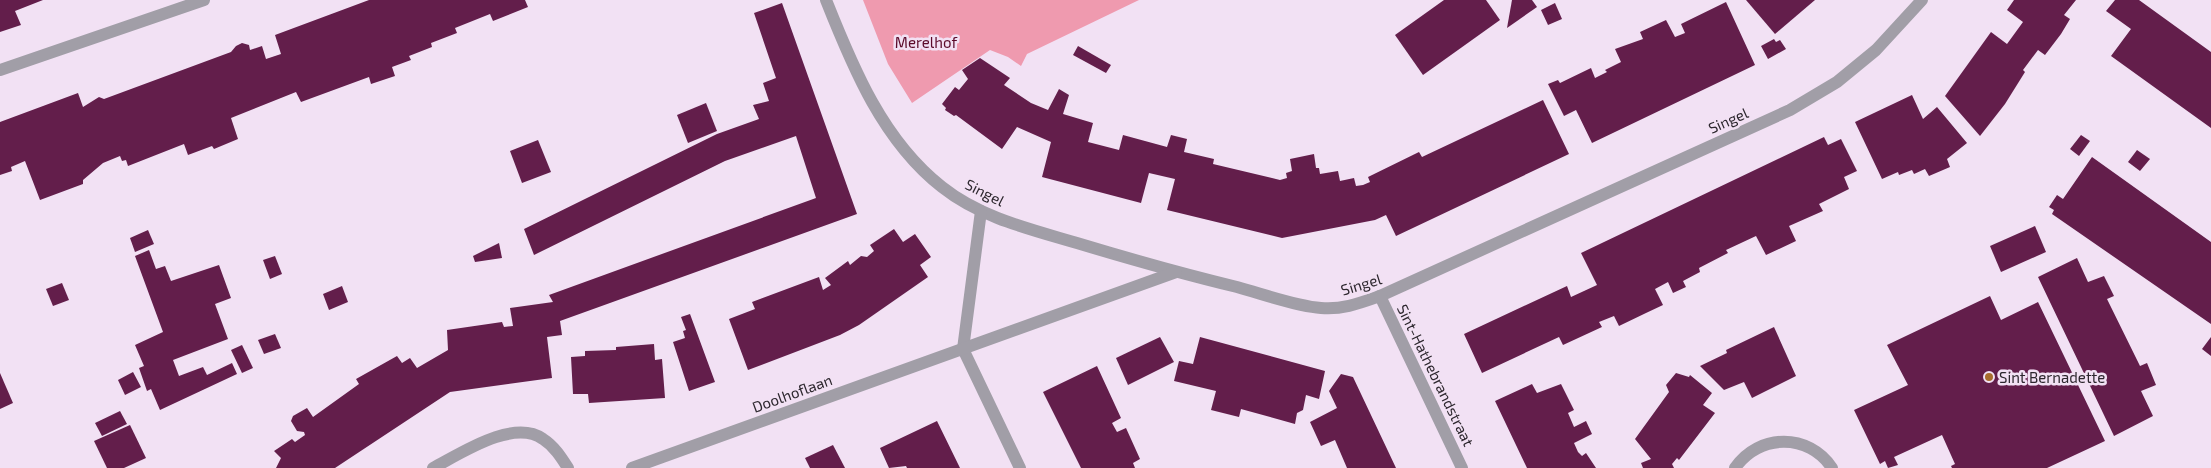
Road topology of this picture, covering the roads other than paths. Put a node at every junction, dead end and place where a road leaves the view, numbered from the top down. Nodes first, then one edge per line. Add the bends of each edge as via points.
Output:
1 (204, 0) edge
2 (826, 0) edge
3 (1922, 0) edge
4 (0, 70) edge
5 (981, 211) junction
6 (1176, 272) junction
7 (1380, 296) junction
8 (963, 349) junction
9 (635, 467) edge
10 (433, 468) edge
11 (568, 468) edge
12 (1020, 468) edge
13 (1462, 468) edge
14 (1735, 468) edge
15 (1832, 468) edge

1 - 4 street
2 - 5 street, Singel via 864,88 886,126 911,159 942,188
3 - 7 street, Singel via 1869,56 1837,82 1790,110
5 - 6 street, Singel
5 - 8 street
6 - 7 street, Singel via 1321,308 1351,307
6 - 8 street, Doolhoflaan
7 - 13 street, Sint-Hathebrandstraat
8 - 9 street, Doolhoflaan
8 - 12 street
10 - 11 street via 497,436 521,432 542,438
14 - 15 street via 1752,450 1783,440 1814,449

